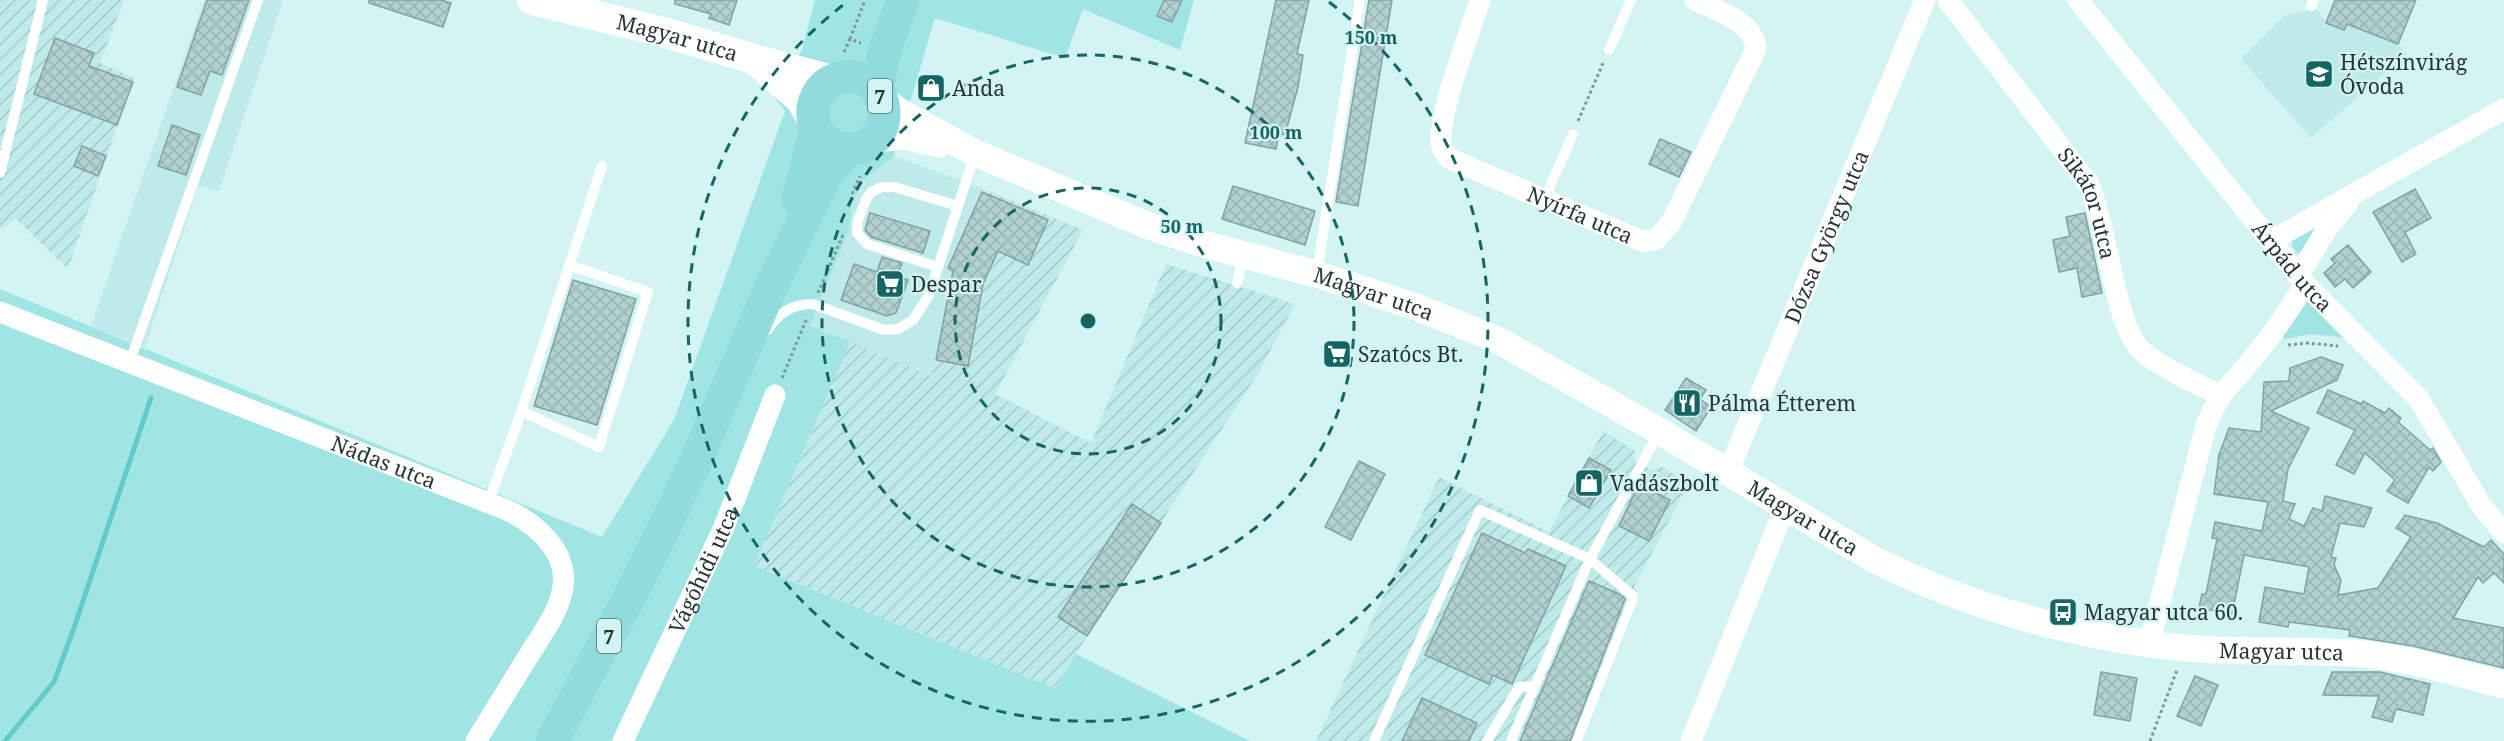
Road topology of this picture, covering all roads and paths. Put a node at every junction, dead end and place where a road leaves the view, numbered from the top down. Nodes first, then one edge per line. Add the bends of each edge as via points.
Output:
1 (43, 0) edge
2 (258, 0) edge
3 (866, 0) edge
4 (887, 0) edge
5 (903, 0) edge
6 (1360, 0) edge
7 (1480, 0) edge
8 (1631, 0) edge
9 (1695, 0) edge
10 (1925, 0) edge
11 (1948, 0) edge
12 (2078, 0) edge
13 (547, 2) edge
14 (850, 39) dead end
15 (1609, 50) joint
16 (754, 59) junction
17 (838, 78) junction
18 (879, 94) junction
19 (2504, 109) edge
20 (814, 125) junction
21 (1573, 134) joint
22 (861, 144) junction
23 (975, 153) junction
24 (602, 166) dead end
25 (0, 173) edge
26 (854, 187) dead end
27 (2359, 192) junction
28 (851, 198) dead end
29 (1544, 200) junction
30 (958, 206) junction
31 (844, 226) dead end
32 (2271, 241) junction
33 (1244, 255) junction
34 (569, 265) junction
35 (938, 267) junction
36 (1316, 274) junction
37 (2302, 280) junction
38 (1237, 283) dead end
39 (771, 287) junction
40 (813, 304) junction
41 (0, 312) edge
42 (764, 338) dead end
43 (2344, 348) dead end
44 (2253, 359) junction
45 (129, 364) junction
46 (740, 389) dead end
47 (775, 395) joint
48 (2220, 395) junction
49 (521, 411) junction
50 (1659, 431) junction
51 (694, 465) junction
52 (1728, 472) junction
53 (488, 503) junction
54 (1785, 507) junction
55 (2504, 533) edge
56 (1590, 559) junction
57 (2149, 644) junction
58 (2183, 648) junction
59 (2504, 685) edge
60 (1534, 686) junction
61 (476, 741) edge
62 (552, 741) edge
63 (623, 741) edge
64 (1374, 741) edge
65 (1487, 741) edge
66 (1511, 741) edge
67 (1577, 741) edge
68 (1691, 741) edge
69 (2150, 741) edge

1 - 25 lane
2 - 45 lane
3 - 14 path
4 - 17 main road, 7 via 867,45 855,64
5 - 18 main road, 7 via 884,52
6 - 36 lane
7 - 29 street, Nyírfa utca via 1445,113 1442,149 1450,159
8 - 15 lane
9 - 29 street, Nyírfa utca via 1740,23 1754,38 1756,49 1664,232 1651,242 1637,241
10 - 52 street, Dózsa György utca
11 - 48 street, Sikátor utca via 2088,183 2101,216 2124,321 2134,343 2152,358
12 - 32 street, Árpád utca
13 - 16 main road, Magyar utca
15 - 21 path
16 - 17 main road, Magyar utca
16 - 20 main road, Magyar utca via 800,99
17 - 18 main road, 7 via 862,79
17 - 20 main road, 7 via 822,87 816,96 812,108
18 - 22 main road, 7 via 884,120
18 - 23 street, Magyar utca via 897,110
19 - 27 street
20 - 22 main road via 833,146
20 - 39 main road, 7 via 808,166
21 - 29 lane
22 - 23 street, Magyar utca via 905,136
22 - 39 main road, 7 via 826,174
23 - 30 lane
23 - 33 street, Magyar utca via 1158,229
24 - 34 lane
26 - 28 path
27 - 32 street
27 - 37 street via 2326,229
30 - 35 lane
30 - 35 lane via 882,187 872,192 858,220 857,233 867,244
31 - 40 path
32 - 37 street, Árpád utca
33 - 36 street, Magyar utca
33 - 38 lane
34 - 49 lane
34 - 49 lane via 648,292 599,447
35 - 40 lane via 924,306 913,320 898,329 876,328
36 - 50 street, Magyar utca via 1486,335
37 - 44 street
37 - 55 street, Árpád utca via 2419,399 2481,505
39 - 51 main road, 7
40 - 42 lane via 783,311
40 - 47 path
41 - 45 street, Nádas utca
43 - 44 path via 2293,343
44 - 48 street
45 - 53 street, Nádas utca
46 - 51 lane
47 - 63 street, Vágóhídi utca via 724,527
48 - 57 street via 2205,429
49 - 53 lane
50 - 52 street, Magyar utca
50 - 56 lane
51 - 62 main road, 7
52 - 54 street, Magyar utca
53 - 61 street, Nádas utca via 522,517 541,532 558,559 564,585 550,621
54 - 57 street, Magyar utca via 1873,559 1958,598 2052,627
54 - 68 street
56 - 60 lane
56 - 64 lane via 1480,510
56 - 67 lane via 1634,597
57 - 58 street, Magyar utca
58 - 59 street, Magyar utca via 2354,653
58 - 69 path
60 - 65 lane via 1519,687
60 - 66 lane

